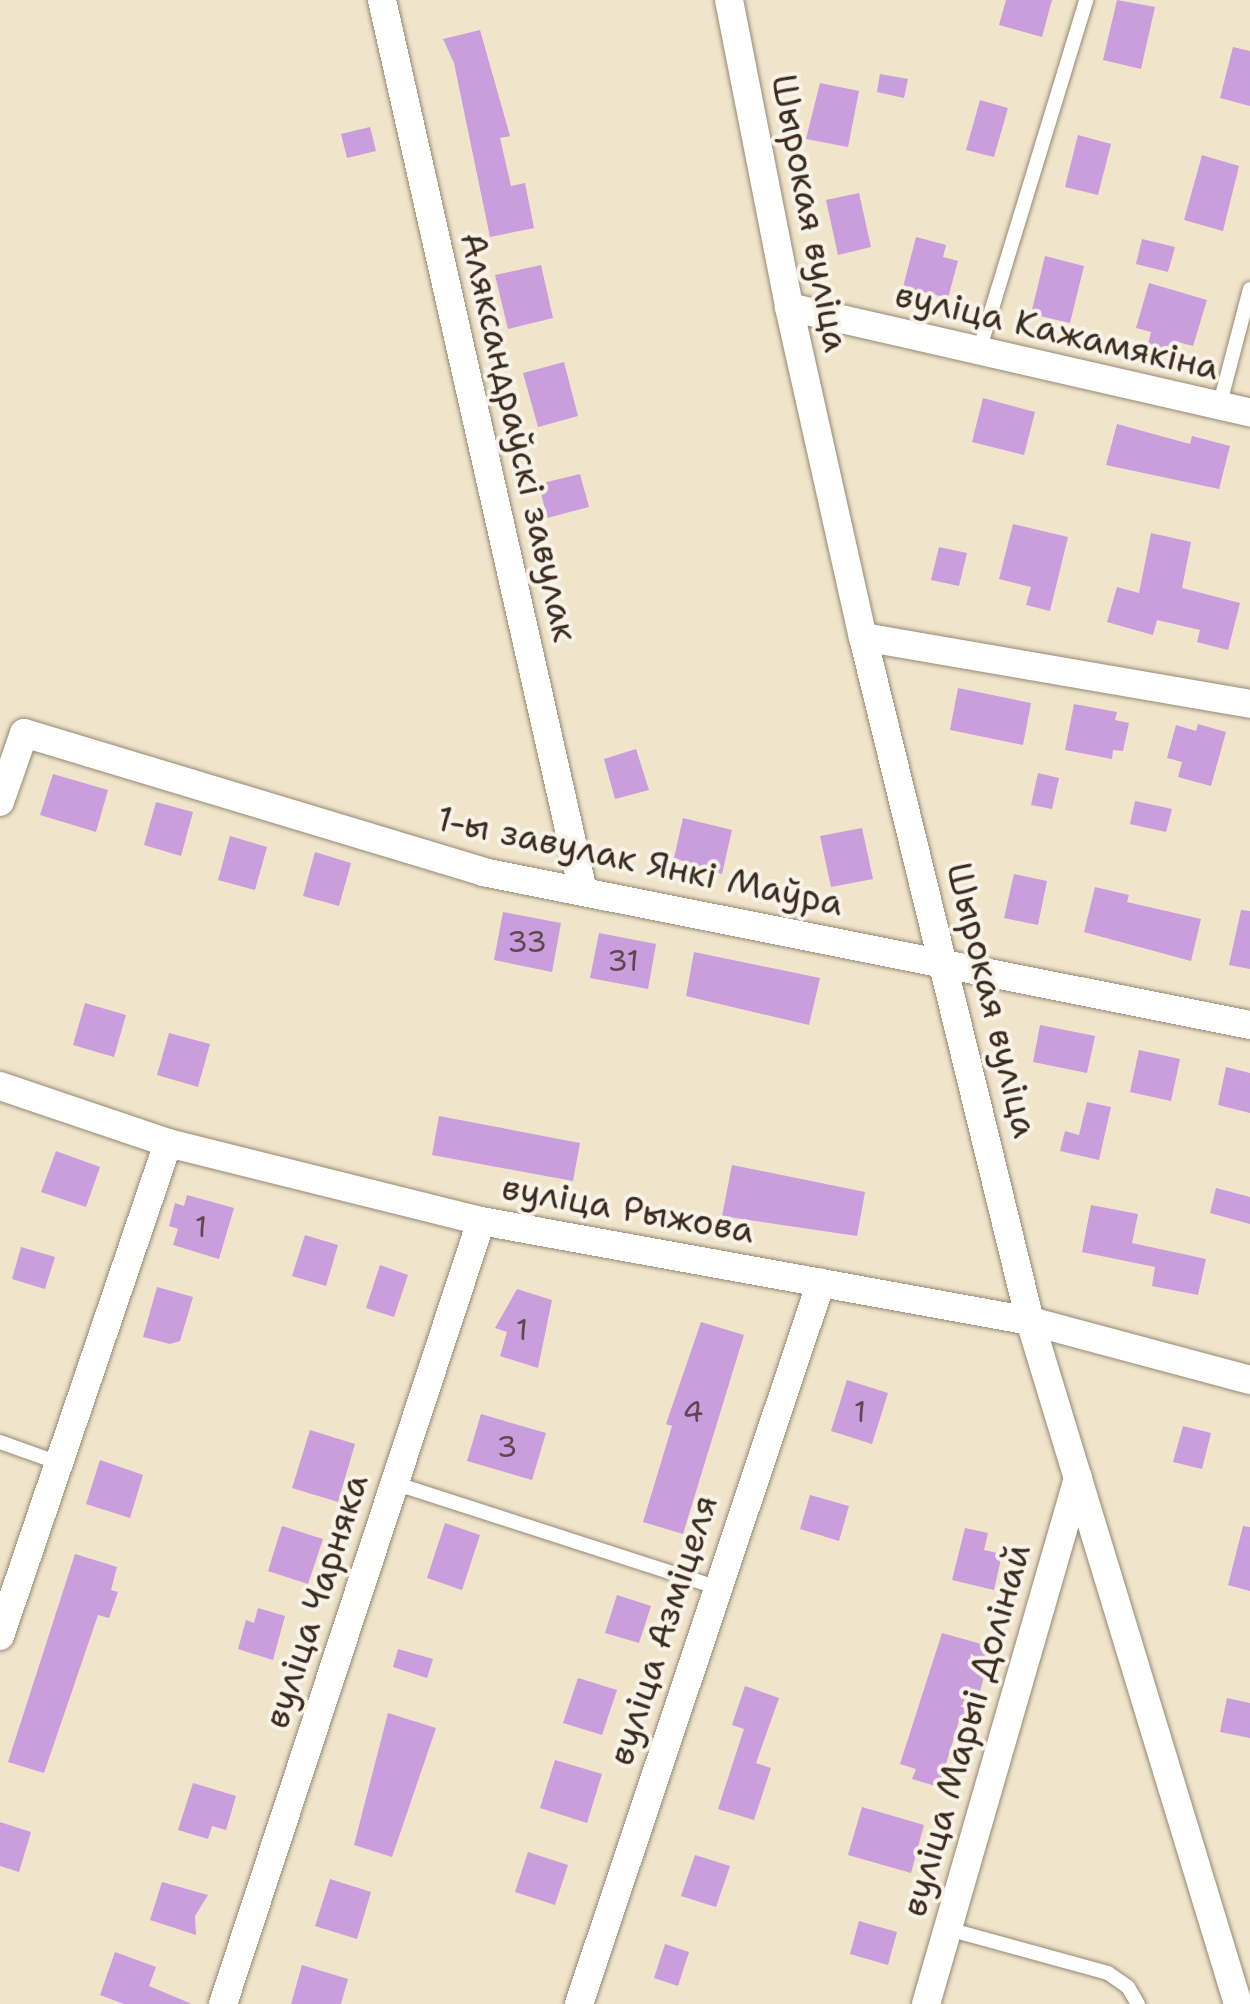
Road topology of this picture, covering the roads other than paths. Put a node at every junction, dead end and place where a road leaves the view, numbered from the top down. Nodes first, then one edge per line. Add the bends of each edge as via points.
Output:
1 (382, 0) edge
2 (729, 0) edge
3 (1086, 0) edge
4 (1250, 289) edge
5 (788, 308) junction
6 (978, 351) junction
7 (1219, 407) junction
8 (1250, 413) edge
9 (863, 636) junction
10 (1250, 704) edge
11 (0, 802) edge
12 (582, 891) junction
13 (945, 962) junction
14 (1250, 1025) edge
15 (0, 1086) edge
16 (168, 1143) junction
17 (481, 1222) junction
18 (821, 1282) junction
19 (1030, 1321) junction
20 (1250, 1380) edge
21 (0, 1442) edge
22 (59, 1464) junction
23 (1079, 1476) junction
24 (394, 1483) junction
25 (716, 1587) junction
26 (0, 1636) edge
27 (948, 1929) junction
28 (223, 2004) edge
29 (579, 2004) edge
30 (926, 2004) edge
31 (1138, 2004) edge
32 (1238, 2004) edge

1 - 12 street, Аляксандраўскі завулак
2 - 5 street, Шырокая вуліца
3 - 6 lane
4 - 7 lane
5 - 6 street, вуліца Кажамякіна
5 - 9 street, Шырокая вуліца
6 - 7 street, вуліца Кажамякіна
7 - 8 street, вуліца Кажамякіна
9 - 10 street
9 - 13 street, Шырокая вуліца
11 - 12 street, 1-ы завулак Янкі Маўра via 24,732 483,872
12 - 13 street, 1-ы завулак Янкі Маўра
13 - 14 street, 1-ы завулак Янкі Маўра
13 - 19 street, Шырокая вуліца
15 - 16 street, вуліца Рыжова
16 - 17 street, вуліца Рыжова
16 - 22 street
17 - 18 street, вуліца Рыжова
17 - 24 street, вуліца Чарняка
18 - 19 street, вуліца Рыжова
18 - 25 street, вуліца Азміцеля
19 - 20 street, вуліца Рыжова
19 - 23 street, Шырокая вуліца
21 - 22 lane
22 - 26 street
23 - 27 street, вуліца Марыі Долінай
23 - 32 street, Шырокая вуліца
24 - 25 lane
24 - 28 street, вуліца Чарняка
25 - 29 street, вуліца Азміцеля
27 - 30 street, вуліца Марыі Долінай
27 - 31 lane via 1108,1972

